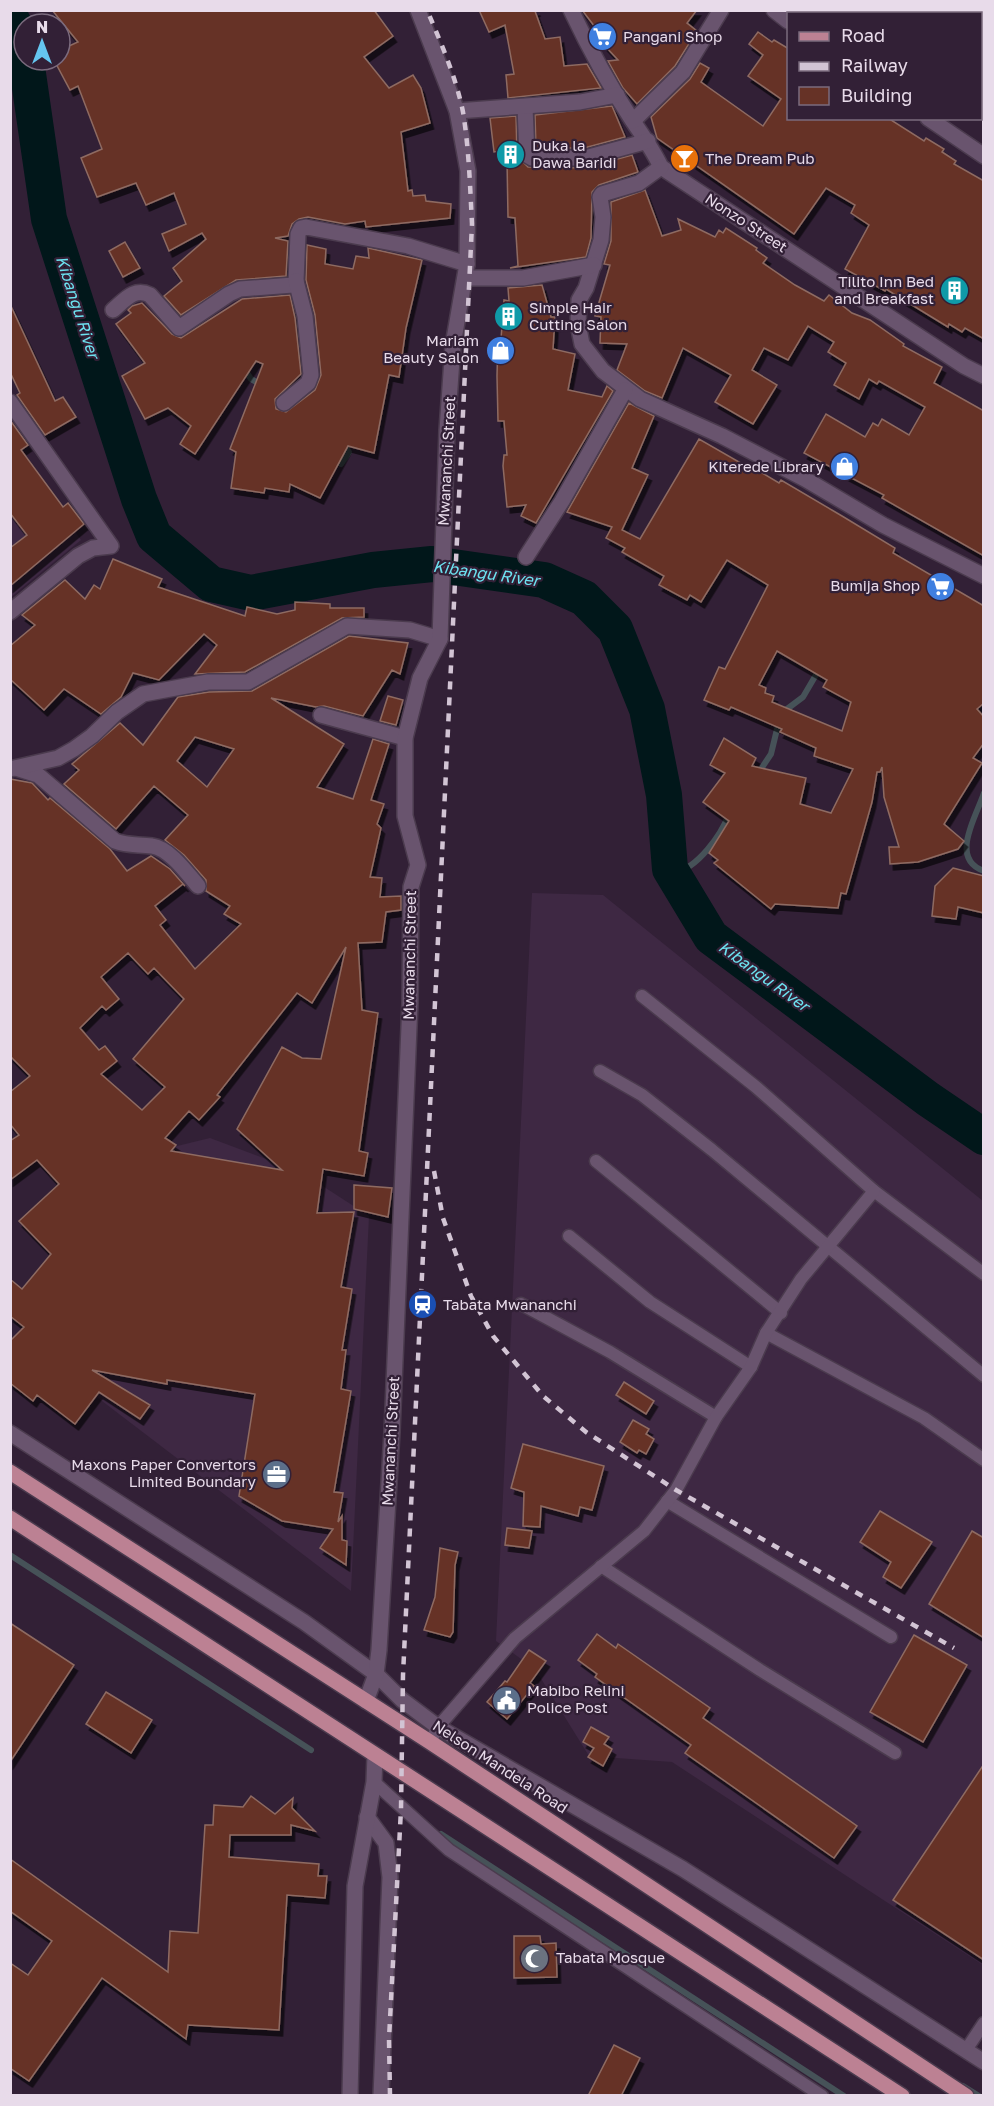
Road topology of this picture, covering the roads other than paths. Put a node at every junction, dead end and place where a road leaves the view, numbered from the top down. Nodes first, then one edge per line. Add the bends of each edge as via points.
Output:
1 (418, 10) edge
2 (571, 10) edge
3 (721, 10) edge
4 (774, 10) edge
5 (787, 20) edge
6 (618, 95) junction
7 (525, 107) junction
8 (457, 111) junction
9 (931, 120) edge
10 (633, 121) junction
11 (648, 141) junction
12 (984, 156) edge
13 (662, 167) junction
14 (594, 265) junction
15 (466, 271) junction
16 (296, 281) junction
17 (113, 310) dead end
18 (984, 376) edge
19 (625, 390) junction
20 (10, 402) edge
21 (284, 403) dead end
22 (526, 557) dead end
23 (984, 576) edge
24 (10, 612) edge
25 (440, 639) junction
26 (321, 716) dead end
27 (405, 738) junction
28 (11, 768) edge
29 (198, 886) dead end
30 (642, 996) dead end
31 (600, 1071) dead end
32 (596, 1161) dead end
33 (874, 1191) junction
34 (569, 1236) dead end
35 (829, 1245) junction
36 (984, 1274) edge
37 (521, 1304) dead end
38 (781, 1313) junction
39 (766, 1333) junction
40 (751, 1367) junction
41 (984, 1376) edge
42 (716, 1417) junction
43 (10, 1433) edge
44 (984, 1460) edge
45 (10, 1472) edge
46 (667, 1501) junction
47 (10, 1518) edge
48 (600, 1566) junction
49 (891, 1637) dead end
50 (376, 1674) junction
51 (366, 1701) junction
52 (438, 1727) junction
53 (430, 1742) junction
54 (895, 1753) dead end
55 (375, 1755) junction
56 (374, 1782) junction
57 (367, 1816) junction
58 (984, 2023) edge
59 (966, 2050) junction
60 (984, 2062) edge
61 (351, 2096) edge
62 (381, 2096) edge
63 (822, 2096) edge
64 (902, 2096) edge
65 (966, 2096) edge

1 - 8 street, Mwananchi Street
2 - 6 street, Nonzo Street
3 - 10 street via 683,72
4 - 5 street
6 - 7 street
6 - 10 street, Nonzo Street
7 - 8 street
7 - 11 street via 527,155 532,158 585,158
8 - 15 street, Mwananchi Street via 468,171
9 - 12 street
10 - 11 street, Nonzo Street
11 - 13 street, Nonzo Street
13 - 14 street via 639,183 601,195 603,224
13 - 18 street, Nonzo Street
14 - 15 street via 502,280
14 - 19 street via 578,310 582,344 603,371
15 - 16 street via 400,244 306,227 298,234
15 - 25 street, Mwananchi Street via 453,345
16 - 17 street via 288,286 240,289 180,328 144,292 134,293
16 - 21 street via 305,316 311,375 308,383
19 - 22 street
19 - 23 street via 805,478 883,525
20 - 24 street via 111,546 93,548 78,556
25 - 27 street, Mwananchi Street via 420,678
25 - 28 street via 410,630 347,626 248,682 208,681 142,694 74,750 58,758
26 - 27 street
27 - 50 street, Mwananchi Street via 405,816 418,865 411,887 393,1420
28 - 29 street via 38,775 115,842 161,849
30 - 33 lane via 756,1087
31 - 35 lane via 642,1095
32 - 38 lane
33 - 35 lane
33 - 36 lane
34 - 40 lane via 650,1302
35 - 38 lane via 801,1279
35 - 41 lane
37 - 42 lane via 610,1352
38 - 39 lane
39 - 40 lane
39 - 44 lane via 924,1418
40 - 42 lane
42 - 46 lane
43 - 50 street via 304,1622
45 - 51 main road, Nelson Mandela Road
46 - 48 lane via 645,1531
46 - 49 lane
47 - 55 main road
48 - 52 lane via 515,1638
48 - 54 lane
50 - 51 street, Mwananchi Street
50 - 52 street
51 - 53 main road, Nelson Mandela Road
52 - 53 lane
52 - 59 street via 683,1869
53 - 65 main road, Nelson Mandela Road
55 - 56 street
55 - 64 main road
56 - 57 street
56 - 63 lane via 449,1850
57 - 61 street via 355,1887
57 - 62 street via 386,1843 390,1877
58 - 59 lane
59 - 60 street

